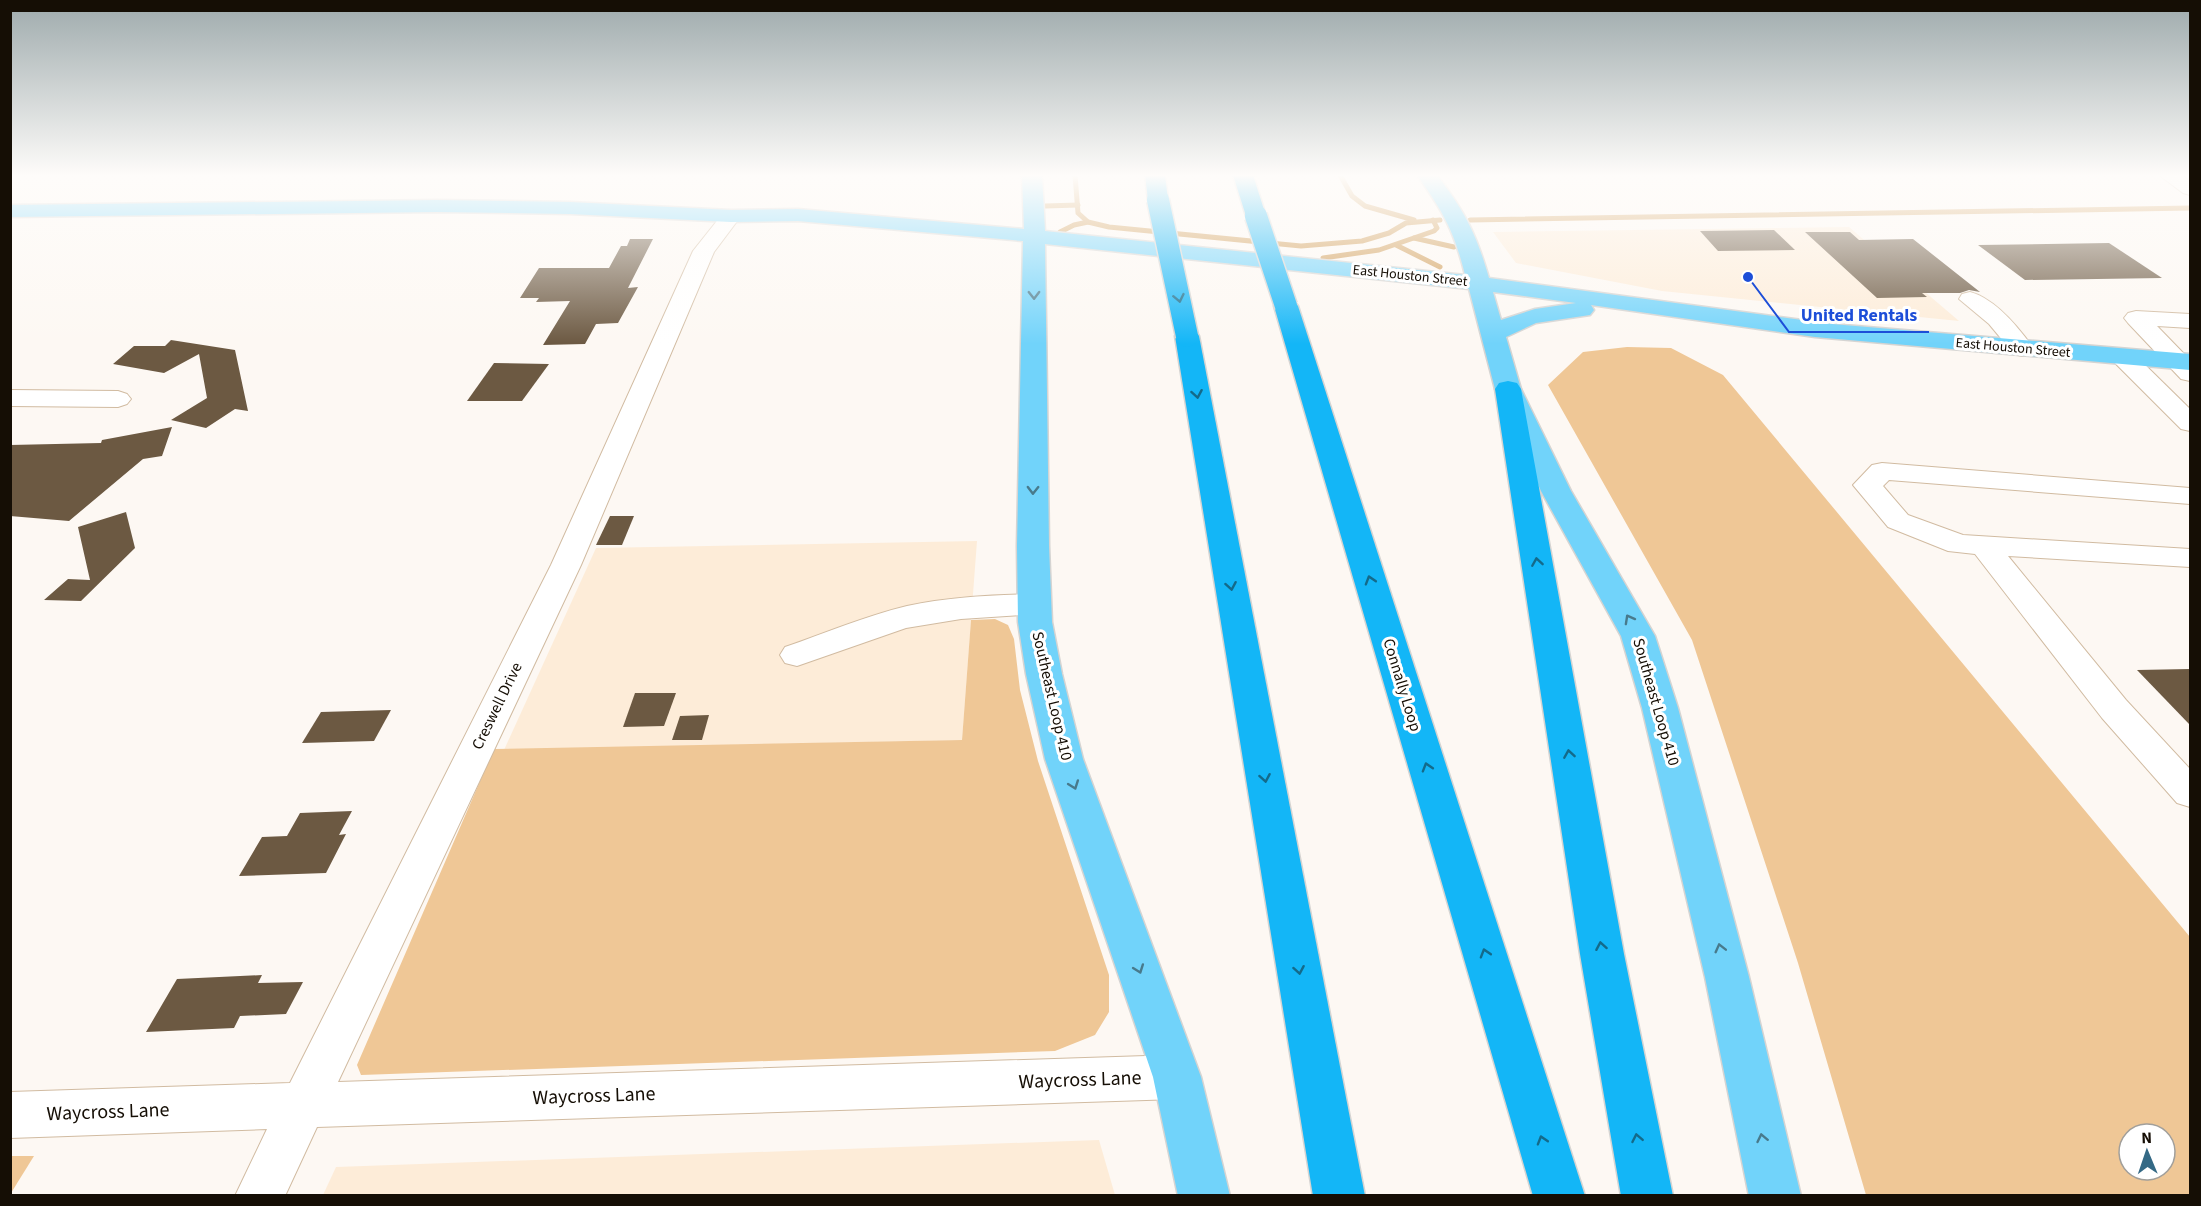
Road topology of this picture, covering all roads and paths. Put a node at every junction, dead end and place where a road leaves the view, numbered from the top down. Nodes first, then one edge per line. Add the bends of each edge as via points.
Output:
1 (719, 231) edge
2 (1023, 231) edge
3 (1048, 231) edge
4 (1165, 231) edge
5 (1261, 231) edge
6 (1463, 231) edge
7 (1467, 240) junction
8 (1970, 299) dead end
9 (1587, 304) junction
10 (1484, 307) junction
11 (2190, 321) edge
12 (2022, 349) junction
13 (2122, 357) junction
14 (2186, 366) edge
15 (1508, 389) junction
16 (10, 398) edge
17 (118, 399) dead end
18 (2190, 423) edge
19 (2190, 496) edge
20 (1983, 545) junction
21 (2190, 558) edge
22 (1035, 604) junction
23 (797, 655) dead end
24 (2190, 793) edge
25 (1177, 1077) junction
26 (301, 1106) junction
27 (10, 1115) edge
28 (259, 1196) edge
29 (1204, 1196) edge
30 (1339, 1196) edge
31 (1559, 1196) edge
32 (1647, 1196) edge
33 (1775, 1196) edge

1 - 26 street, Creswell Drive via 704,251 566,565
2 -> 22 main road, Southeast Loop 410 via 1035,351
3 - 10 main road, East Houston Street
4 -> 30 highway, bridge via 1187,336
31 -> 5 highway, Connally Loop, bridge
6 - 7 main road, Southeast Loop 410
7 - 9 main road via 1484,260 1508,274
7 - 10 main road, Southeast Loop 410
8 - 12 street via 1997,319
9 - 10 main road, East Houston Street
9 - 10 main road via 1507,325
9 - 12 main road, East Houston Street
10 - 15 main road, Southeast Loop 410
11 - 14 street via 2136,318
12 - 13 main road, East Houston Street
13 - 14 main road, East Houston Street
13 - 18 street
32 -> 15 highway via 1602,954
33 -> 15 main road, Southeast Loop 410 via 1727,976 1660,708 1638,636 1556,491
16 - 17 street
19 - 20 street via 1882,471 1867,485 1898,521 1959,544
20 - 21 street
20 - 24 street via 2114,709
22 - 23 street via 972,607 898,619
22 -> 25 main road, Southeast Loop 410 via 1044,674 1064,759
25 - 26 street, Waycross Lane
25 - 29 main road, Southeast Loop 410
26 - 27 street, Waycross Lane
26 - 28 street, Creswell Drive

